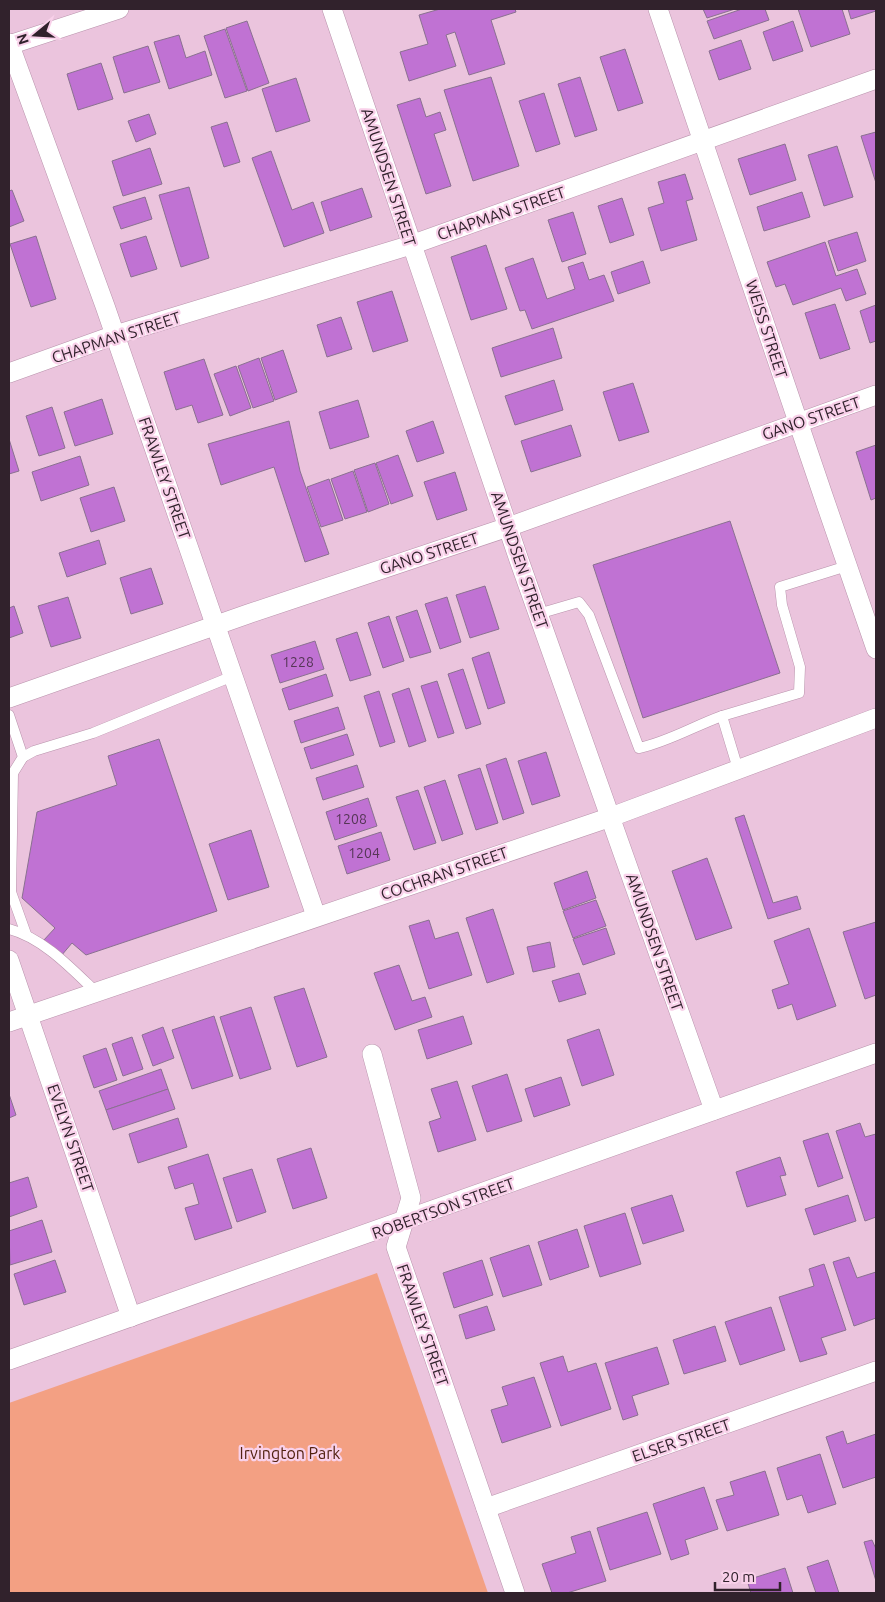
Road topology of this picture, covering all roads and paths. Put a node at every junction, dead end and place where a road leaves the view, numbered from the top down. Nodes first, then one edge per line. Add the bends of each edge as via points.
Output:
1 (119, 9) edge
2 (332, 9) edge
3 (658, 9) edge
4 (9, 44) edge
5 (876, 79) edge
6 (703, 142) junction
7 (411, 245) junction
8 (115, 335) junction
9 (9, 373) edge
10 (876, 395) edge
11 (797, 423) junction
12 (508, 527) junction
13 (847, 566) junction
14 (538, 614) junction
15 (215, 625) junction
16 (876, 649) edge
17 (232, 676) junction
18 (9, 698) edge
19 (9, 715) edge
20 (722, 716) junction
21 (876, 718) edge
22 (23, 757) junction
23 (738, 769) junction
24 (611, 817) junction
25 (316, 916) junction
26 (9, 929) edge
27 (26, 934) junction
28 (9, 960) edge
29 (96, 992) junction
30 (28, 1016) junction
31 (9, 1022) edge
32 (372, 1054) dead end
33 (876, 1054) edge
34 (714, 1110) junction
35 (404, 1222) junction
36 (131, 1317) junction
37 (9, 1360) edge
38 (876, 1371) edge
39 (486, 1508) junction
40 (515, 1593) edge

1 - 4 street
2 - 7 street, AMUNDSEN STREET
3 - 6 street, WEISS STREET
4 - 8 street, FRAWLEY STREET
5 - 6 street, CHAPMAN STREET
6 - 7 street, CHAPMAN STREET
6 - 11 street, WEISS STREET
7 - 8 street, CHAPMAN STREET
7 - 12 street, AMUNDSEN STREET
8 - 9 street, CHAPMAN STREET
8 - 15 street, FRAWLEY STREET
10 - 11 street, GANO STREET
11 - 12 street, GANO STREET
11 - 13 street, WEISS STREET
12 - 14 street, AMUNDSEN STREET
12 - 15 street, GANO STREET
13 - 16 street, WEISS STREET
13 - 20 lane via 780,587 800,667 799,693
14 - 20 lane via 578,602 589,615 639,748 659,744
14 - 24 street, AMUNDSEN STREET
15 - 17 street, FRAWLEY STREET
15 - 18 street, GANO STREET
17 - 22 lane via 93,733
17 - 25 street, FRAWLEY STREET
19 - 22 lane
20 - 23 lane
21 - 23 street, COCHRAN STREET
22 - 27 lane via 13,773 11,892
23 - 24 street, COCHRAN STREET
24 - 25 street, COCHRAN STREET
24 - 34 street, AMUNDSEN STREET
25 - 29 street, COCHRAN STREET
26 - 27 lane
27 - 29 lane via 71,968
28 - 30 street, EVELYN STREET
29 - 30 street, COCHRAN STREET
30 - 31 street, COCHRAN STREET
30 - 36 street, EVELYN STREET
32 - 35 street, FRAWLEY STREET via 411,1198
33 - 34 street, ROBERTSON STREET
34 - 35 street, ROBERTSON STREET
35 - 36 street, ROBERTSON STREET
35 - 39 street, FRAWLEY STREET via 396,1248
36 - 37 street, ROBERTSON STREET
38 - 39 street, ELSER STREET
39 - 40 street, FRAWLEY STREET

